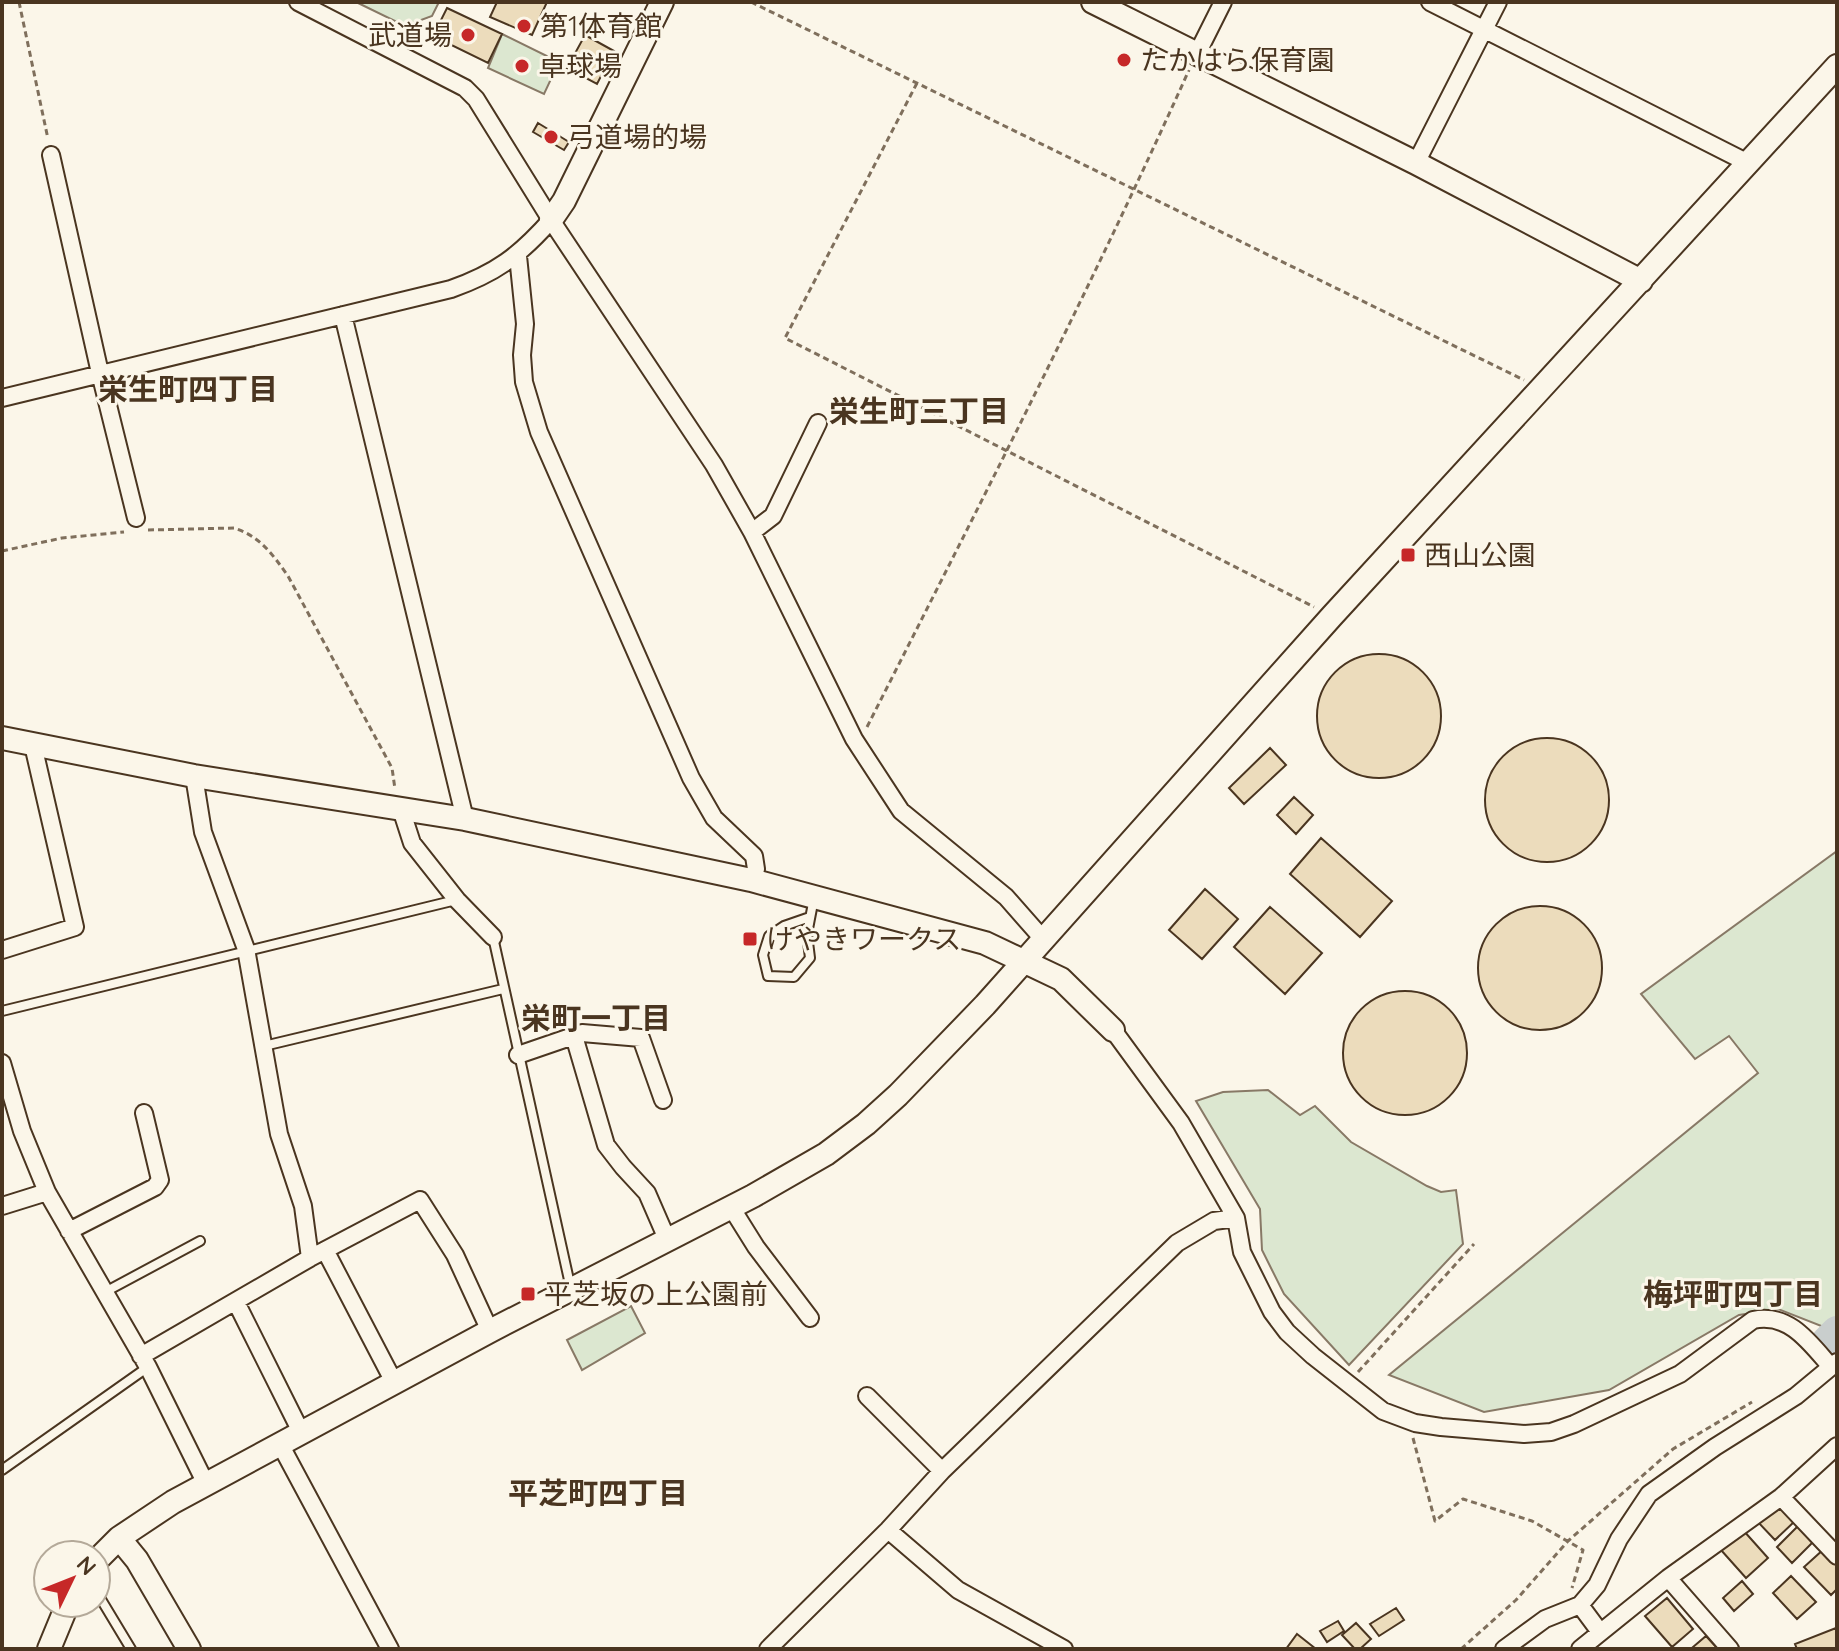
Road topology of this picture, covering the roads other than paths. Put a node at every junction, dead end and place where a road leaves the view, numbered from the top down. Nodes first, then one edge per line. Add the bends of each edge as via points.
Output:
1 (298, 2) edge
2 (662, 2) edge
3 (1093, 2) edge
4 (1223, 2) edge
5 (1430, 2) edge
6 (1498, 2) edge
7 (1484, 29) junction
8 (1196, 56) junction
9 (1837, 66) edge
10 (51, 155) road end
11 (1416, 163) junction
12 (1750, 164) junction
13 (551, 220) junction
14 (518, 256) junction
15 (1641, 281) junction
16 (343, 315) junction
17 (100, 373) junction
18 (2, 398) edge
19 (818, 423) dead end
20 (136, 527) road end
21 (752, 532) junction
22 (2, 738) edge
23 (33, 745) junction
24 (194, 776) junction
25 (399, 804) junction
26 (465, 819) junction
27 (751, 880) junction
28 (457, 900) junction
29 (812, 907) junction
30 (493, 937) joint
31 (1043, 939) junction
32 (246, 949) junction
33 (2, 950) edge
34 (1023, 961) junction
35 (503, 989) junction
36 (2, 1011) edge
37 (1113, 1030) joint
38 (574, 1036) junction
39 (263, 1046) junction
40 (518, 1055) junction
41 (2, 1063) edge
42 (663, 1100) dead end
43 (144, 1113) dead end
44 (47, 1192) junction
45 (2, 1206) edge
46 (731, 1207) junction
47 (1236, 1218) junction
48 (69, 1231) junction
49 (667, 1239) junction
50 (200, 1241) dead end
51 (318, 1254) junction
52 (571, 1290) junction
53 (105, 1292) junction
54 (236, 1302) junction
55 (810, 1318) dead end
56 (490, 1331) junction
57 (144, 1362) junction
58 (1834, 1364) edge
59 (395, 1384) junction
60 (867, 1396) dead end
61 (301, 1432) junction
62 (280, 1444) junction
63 (1837, 1446) edge
64 (2, 1470) edge
65 (942, 1471) junction
66 (206, 1484) junction
67 (1781, 1497) junction
68 (888, 1530) junction
69 (119, 1538) junction
70 (112, 1545) edge
71 (1837, 1556) edge
72 (1668, 1578) junction
73 (1573, 1608) junction
74 (112, 1618) edge
75 (61, 1619) edge
76 (1600, 1632) junction
77 (49, 1649) edge
78 (131, 1649) edge
79 (189, 1649) edge
80 (390, 1649) edge
81 (768, 1649) edge
82 (1064, 1649) edge
83 (1504, 1649) edge
84 (1580, 1649) edge
85 (1730, 1649) edge

1 - 13 street via 465,88
2 - 13 street
3 - 8 street
4 - 8 street
5 - 7 street
6 - 7 street
7 - 11 street
7 - 12 street
8 - 11 street
9 - 12 street
10 - 17 street
11 - 15 street
12 - 15 street
13 - 14 street
13 - 21 street via 714,465
14 - 16 street via 495,272 451,289
14 - 27 street via 524,382 539,432 691,778 714,818 754,856
15 - 31 street
16 - 17 street
16 - 26 street
17 - 18 street
17 - 20 street
19 - 21 street via 773,516
21 - 31 street via 854,739 901,811 1006,897
22 - 23 street
23 - 24 street
23 - 33 street via 75,927
24 - 25 street
24 - 32 street via 203,832
25 - 26 street
25 - 28 street via 412,843
26 - 27 street
27 - 29 street
28 - 30 street
28 - 32 lane
29 - 29 lane via 810,958 794,977 768,976 763,955 769,936
29 - 34 street via 985,943
30 - 35 lane
31 - 34 street
32 - 36 lane
32 - 39 street
34 - 37 street via 1061,979
34 - 46 street via 866,1124 826,1154
35 - 39 lane
35 - 40 lane
37 - 47 street via 1181,1123
38 - 40 street
38 - 42 street via 641,1038
38 - 49 street via 606,1145 647,1193
39 - 51 street via 279,1134
40 - 52 lane
41 - 44 street
43 - 48 street via 160,1180
44 - 45 street
44 - 48 street
46 - 49 street
46 - 55 street
47 - 58 street via 1242,1252 1287,1332 1346,1385 1383,1411 1415,1423 1551,1432 1680,1374 1753,1320 1765,1317 1795,1329
47 - 65 street via 1214,1221 1177,1243
48 - 53 street
49 - 52 street
50 - 53 lane
51 - 54 street
51 - 56 street via 420,1200 455,1255
51 - 59 street
52 - 56 street
53 - 57 street
54 - 57 street
54 - 61 street
56 - 59 street
57 - 64 lane
57 - 66 street
58 - 73 street via 1796,1396 1649,1494 1597,1585
59 - 61 street
60 - 65 street
61 - 62 street
62 - 66 street
62 - 80 street
63 - 67 street
65 - 68 street
66 - 69 street
67 - 71 street
67 - 72 street
68 - 81 street
68 - 82 street via 958,1590
69 - 70 street
69 - 79 street
72 - 76 street
72 - 85 street
73 - 76 street
73 - 83 street via 1545,1619
74 - 78 lane
75 - 77 street
76 - 84 street

